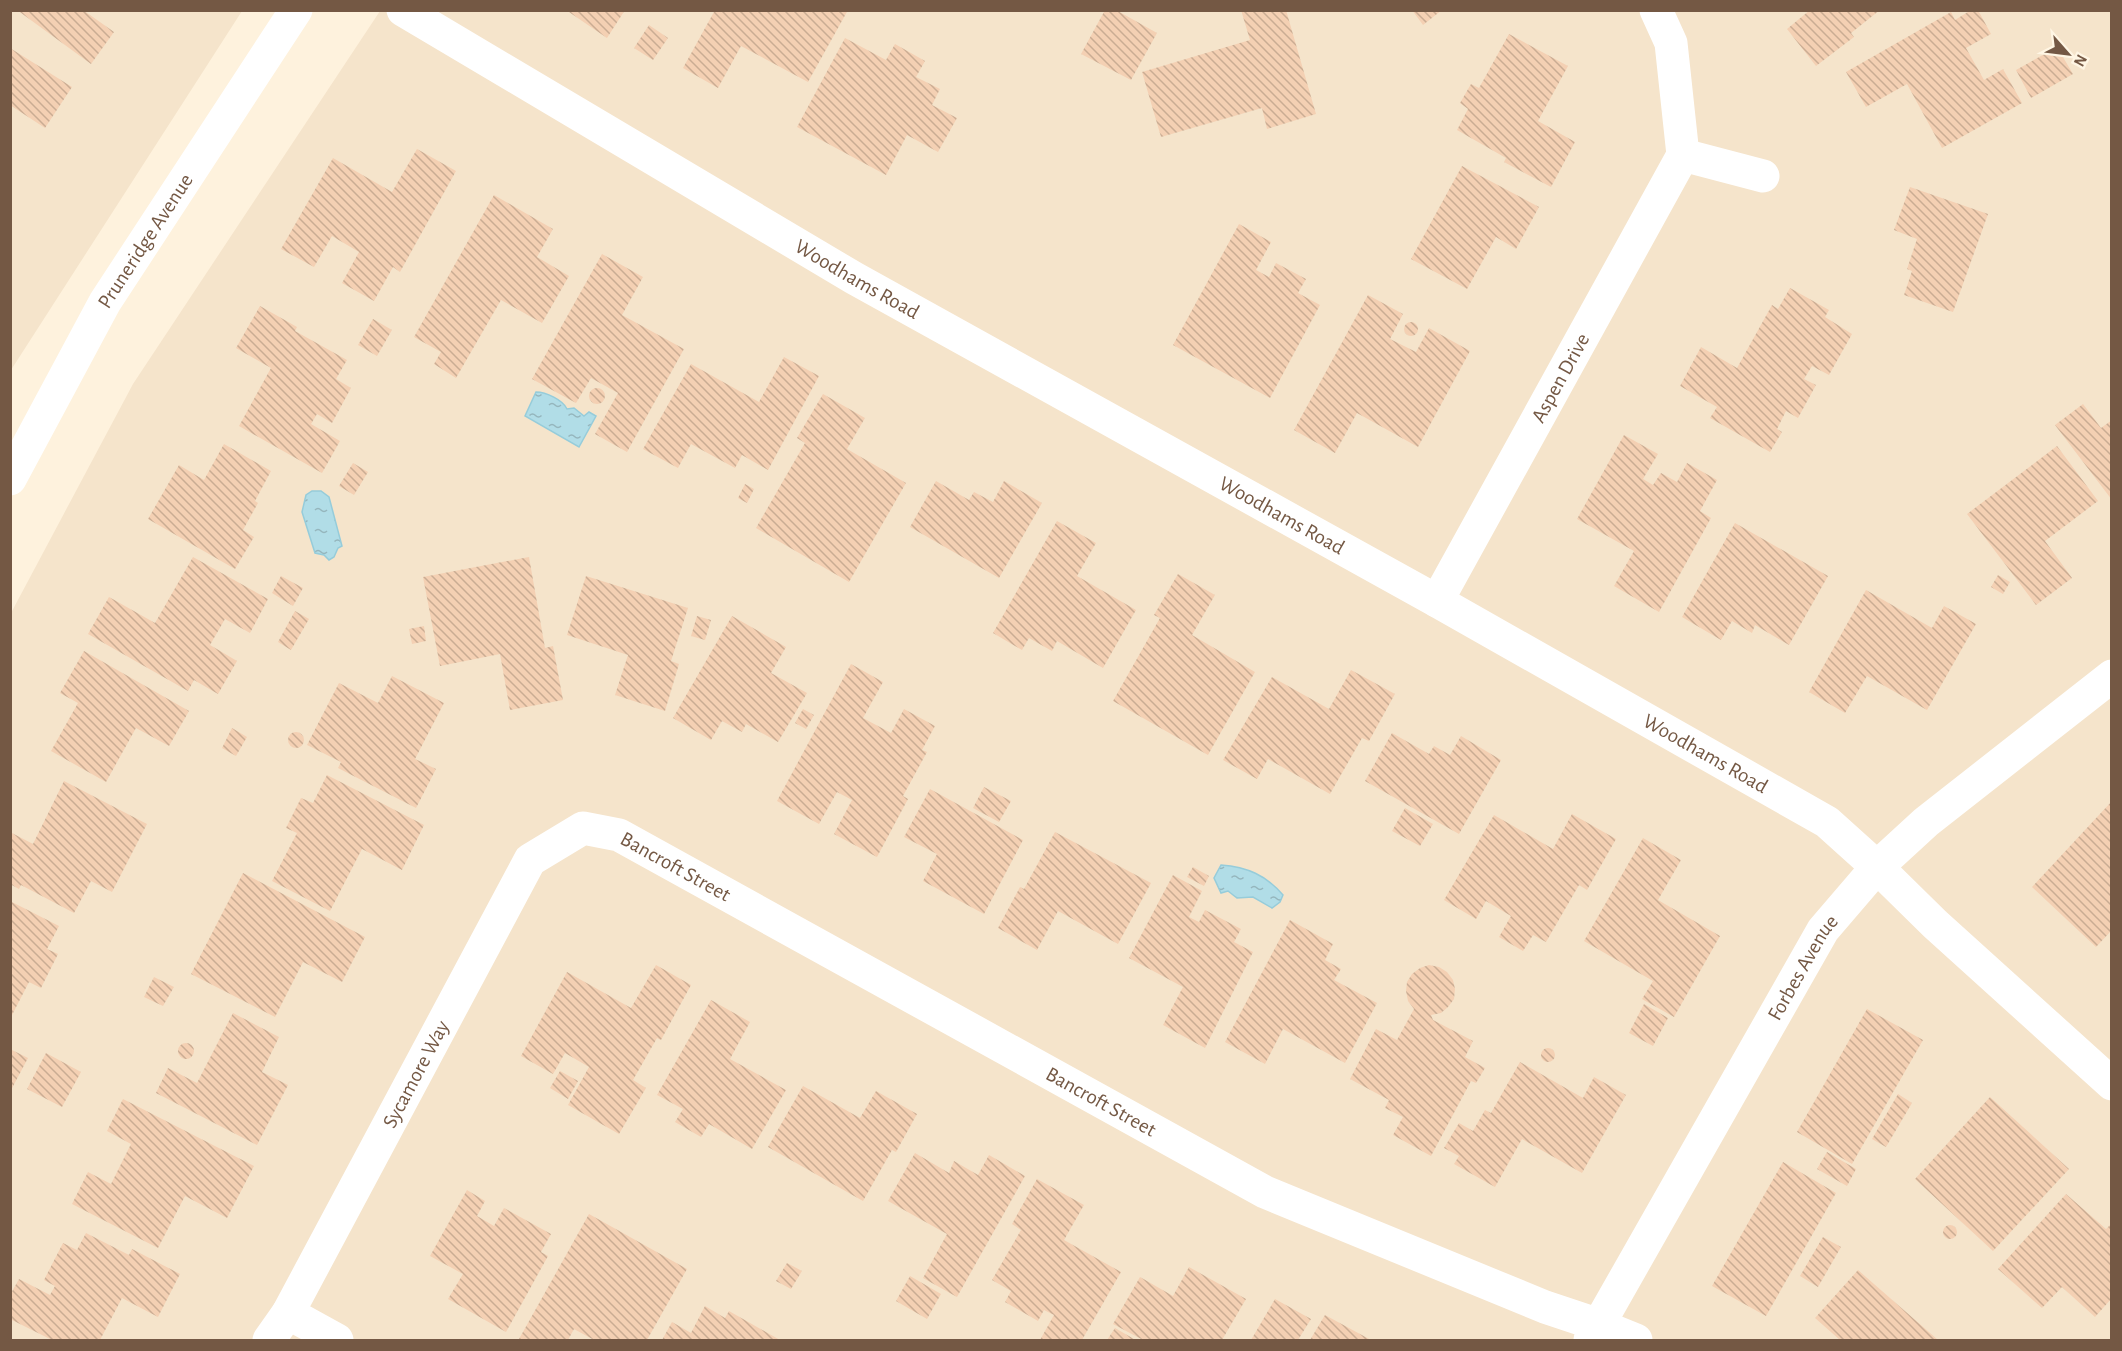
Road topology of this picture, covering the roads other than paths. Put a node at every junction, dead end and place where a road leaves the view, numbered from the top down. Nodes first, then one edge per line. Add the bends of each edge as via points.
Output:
1 (296, 10) edge
2 (403, 10) edge
3 (1656, 10) edge
4 (1683, 155) junction
5 (1763, 176) dead end
6 (10, 479) edge
7 (1437, 600) junction
8 (2112, 676) edge
9 (584, 828) joint
10 (1877, 867) junction
11 (2112, 1084) edge
12 (288, 1313) junction
13 (1595, 1333) edge
14 (268, 1341) edge
15 (338, 1341) edge
16 (1636, 1341) edge

1 - 6 street, Pruneridge Avenue via 105,302
2 - 7 street, Woodhams Road via 854,278
3 - 4 street via 1671,42
4 - 5 street
4 - 7 street, Aspen Drive
7 - 10 street, Woodhams Road via 1827,822
8 - 10 street, Forbes Avenue via 1935,814
9 - 12 street, Sycamore Way via 530,860
9 - 13 street, Bancroft Street via 619,835 1265,1192 1545,1306
10 - 11 street, Woodhams Road
10 - 13 street, Forbes Avenue via 1823,930
12 - 14 street, Sycamore Way
12 - 15 street
13 - 16 street, Bancroft Street

